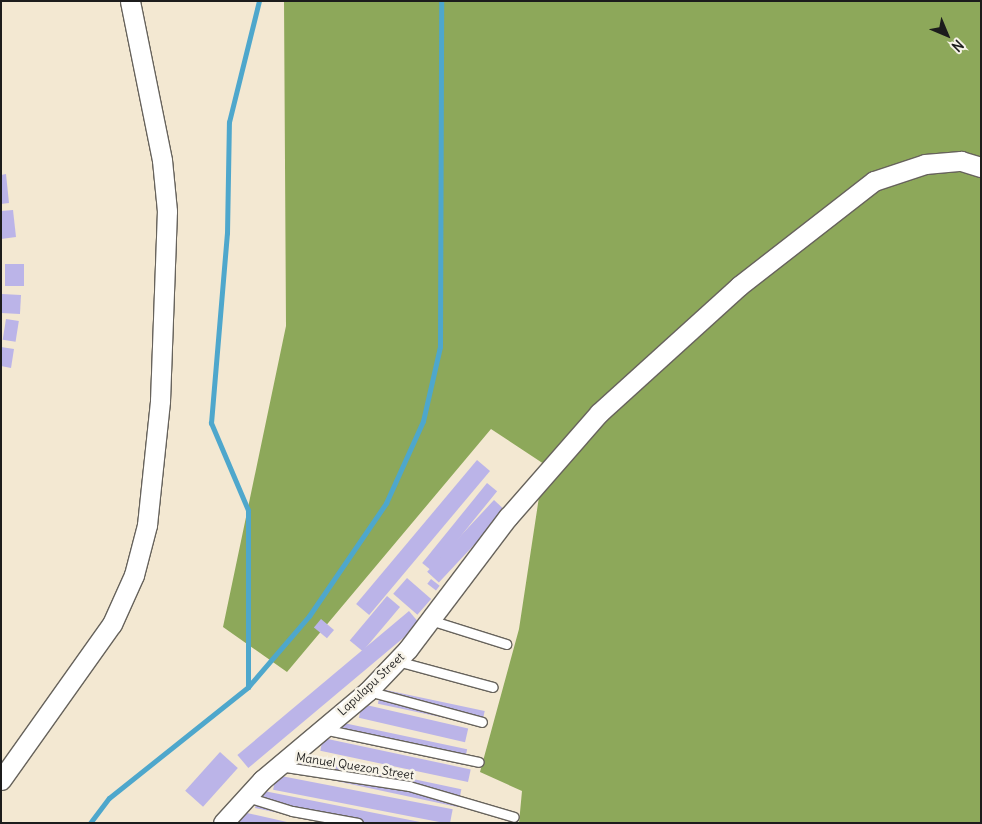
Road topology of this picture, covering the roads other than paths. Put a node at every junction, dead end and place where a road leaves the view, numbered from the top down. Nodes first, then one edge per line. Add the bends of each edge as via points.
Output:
1 (130, 1) edge
2 (981, 167) edge
3 (430, 620) junction
4 (506, 644) dead end
5 (397, 661) junction
6 (493, 687) dead end
7 (368, 691) junction
8 (482, 722) dead end
9 (323, 729) junction
10 (479, 762) dead end
11 (279, 766) junction
12 (1, 780) edge
13 (246, 797) junction
14 (514, 817) dead end
15 (223, 823) edge
16 (358, 823) edge

1 - 12 street via 162,160 167,211 160,401 147,525 134,575 112,624
2 - 3 street, Lapulapu Street via 961,162 925,164 883,178 856,194 739,286 599,413 501,529
3 - 4 lane
3 - 5 street, Lapulapu Street
5 - 6 lane
5 - 7 street, Lapulapu Street
7 - 8 lane
7 - 9 street, Lapulapu Street
9 - 10 lane
9 - 11 street, Lapulapu Street
11 - 13 street, Lapulapu Street
11 - 14 lane, Manuel Quezon Street via 409,786
13 - 15 street, Lapulapu Street
13 - 16 lane via 292,811

